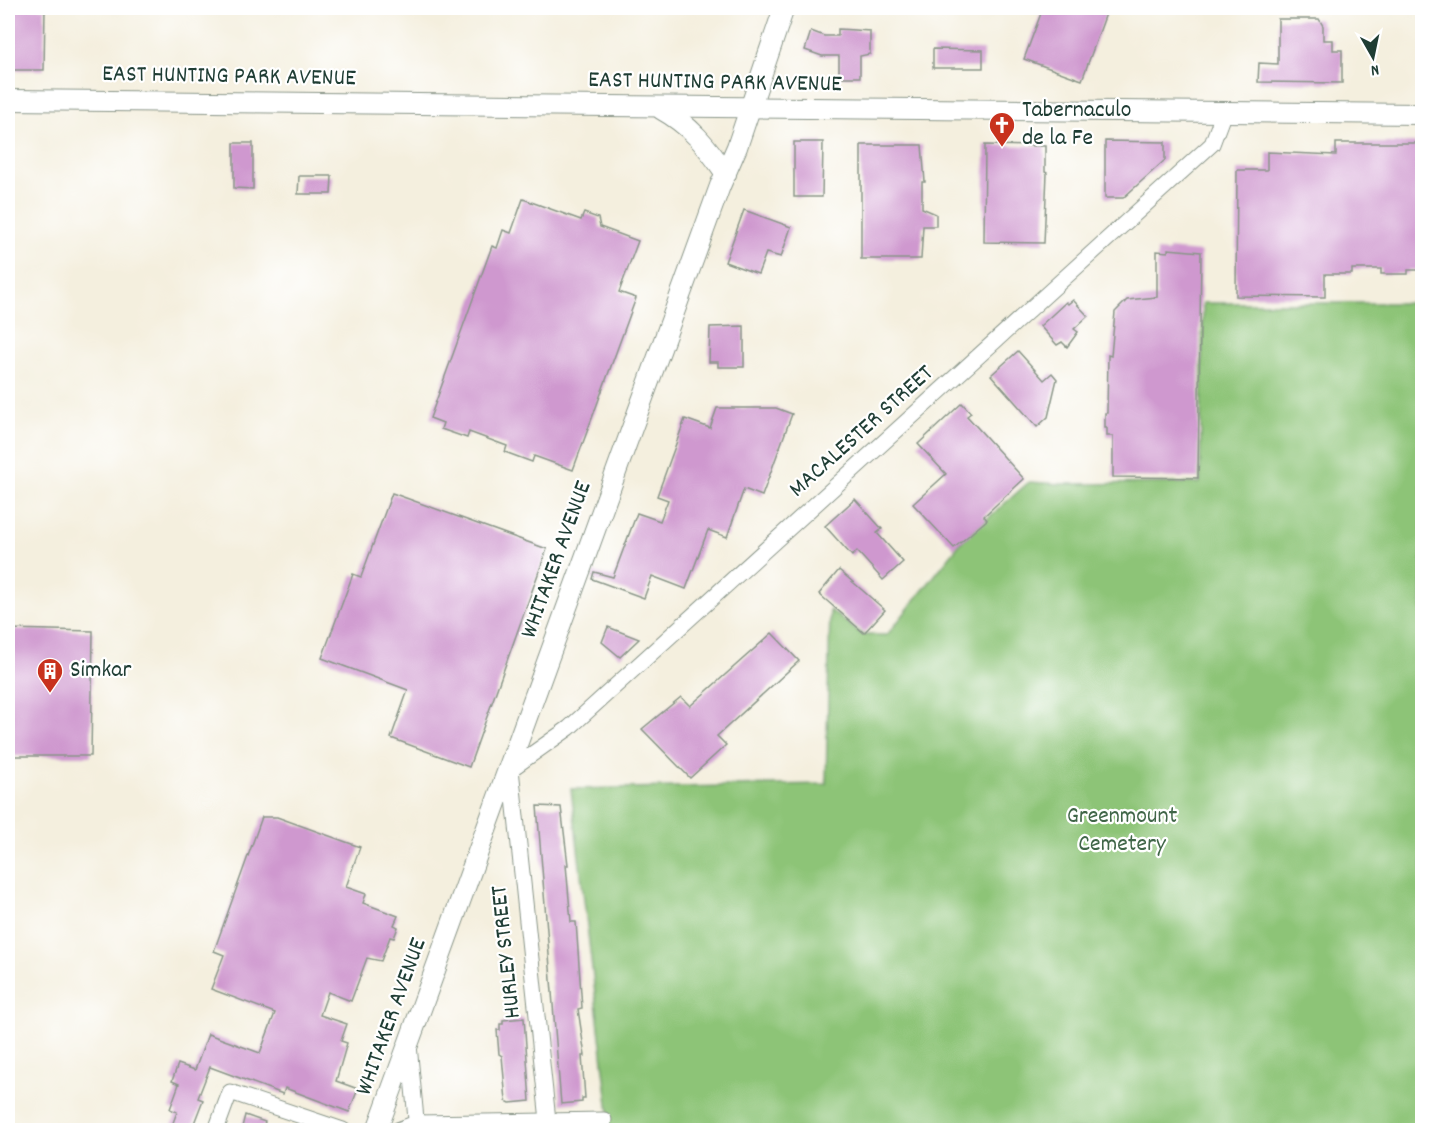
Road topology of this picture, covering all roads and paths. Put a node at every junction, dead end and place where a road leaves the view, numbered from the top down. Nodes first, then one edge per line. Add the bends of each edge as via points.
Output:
1 (784, 8) edge
2 (8, 100) edge
3 (659, 108) junction
4 (748, 109) junction
5 (1224, 112) junction
6 (1422, 114) edge
7 (726, 174) junction
8 (511, 769) junction
9 (409, 1045) junction
10 (603, 1120) dead end
11 (548, 1125) edge
12 (416, 1127) edge
13 (216, 1131) edge
14 (343, 1131) edge
15 (377, 1131) edge
16 (398, 1131) edge

1 - 4 main road, WHITAKER AVENUE
2 - 3 main road, EAST HUNTING PARK AVENUE
3 - 4 main road, EAST HUNTING PARK AVENUE
3 - 7 main road via 690,128
4 - 5 main road, EAST HUNTING PARK AVENUE
4 - 7 main road, WHITAKER AVENUE
5 - 6 main road, EAST HUNTING PARK AVENUE
5 - 8 street, MACALESTER STREET via 1212,144 569,728
7 - 8 main road, WHITAKER AVENUE
8 - 9 main road, WHITAKER AVENUE
8 - 11 street, HURLEY STREET
9 - 12 street
9 - 15 main road, WHITAKER AVENUE
10 - 11 street
11 - 12 street
12 - 16 street
13 - 14 street via 230,1092

